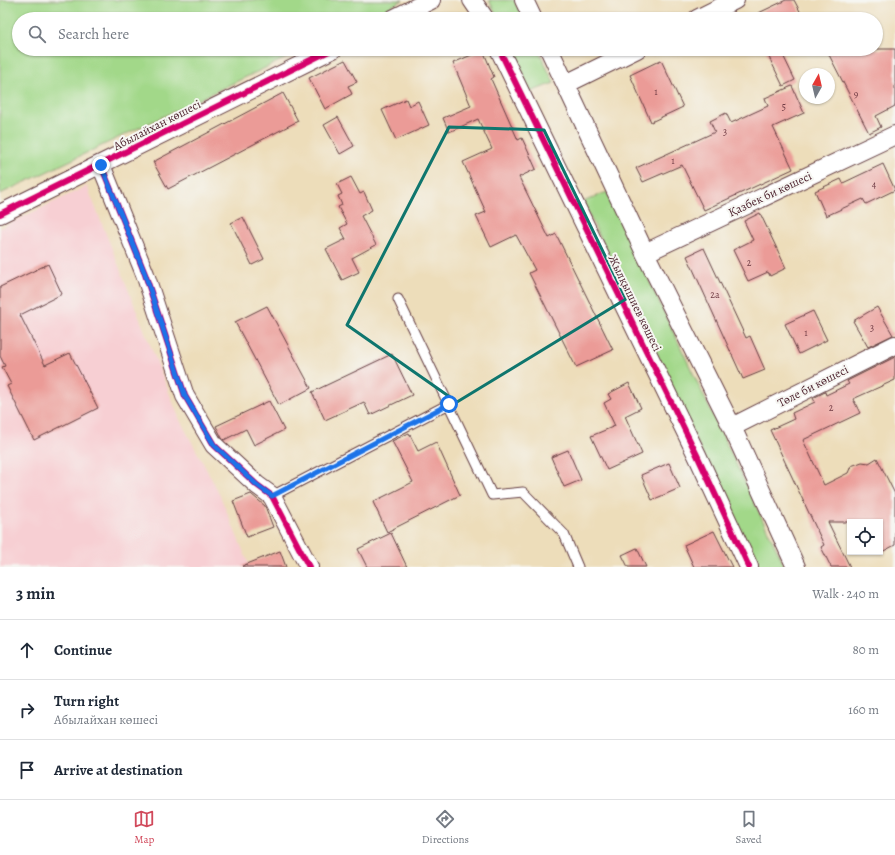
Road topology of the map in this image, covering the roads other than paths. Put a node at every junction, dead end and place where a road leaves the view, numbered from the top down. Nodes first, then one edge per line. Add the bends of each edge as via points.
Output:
1 (431, 0) edge
2 (472, 0) edge
3 (524, 0) edge
4 (735, 0) edge
5 (407, 12) edge
6 (480, 12) edge
7 (530, 12) edge
8 (711, 12) edge
9 (319, 56) edge
10 (502, 56) edge
11 (552, 56) edge
12 (622, 56) edge
13 (566, 84) junction
14 (895, 135) edge
15 (101, 165) junction
16 (0, 214) edge
17 (645, 253) junction
18 (398, 299) dead end
19 (895, 345) edge
20 (449, 404) junction
21 (732, 427) junction
22 (272, 496) junction
23 (309, 567) edge
24 (578, 567) edge
25 (749, 567) edge
26 (796, 567) edge

1 - 5 street
2 - 6 street
3 - 7 street
4 - 8 street
9 - 15 street, Абылайхан көшесі
10 - 25 street, Жылқышиев көшесі via 694,448
11 - 13 street
12 - 13 street
13 - 17 street
14 - 17 street, Қазбек би көшесі
15 - 16 street, Абылайхан көшесі
15 - 22 street via 145,274 185,396 214,445
17 - 21 street
18 - 20 lane
19 - 21 street, Төле би көшесі
20 - 22 lane
20 - 24 lane via 492,495 523,492 564,534
21 - 26 street
22 - 23 street

